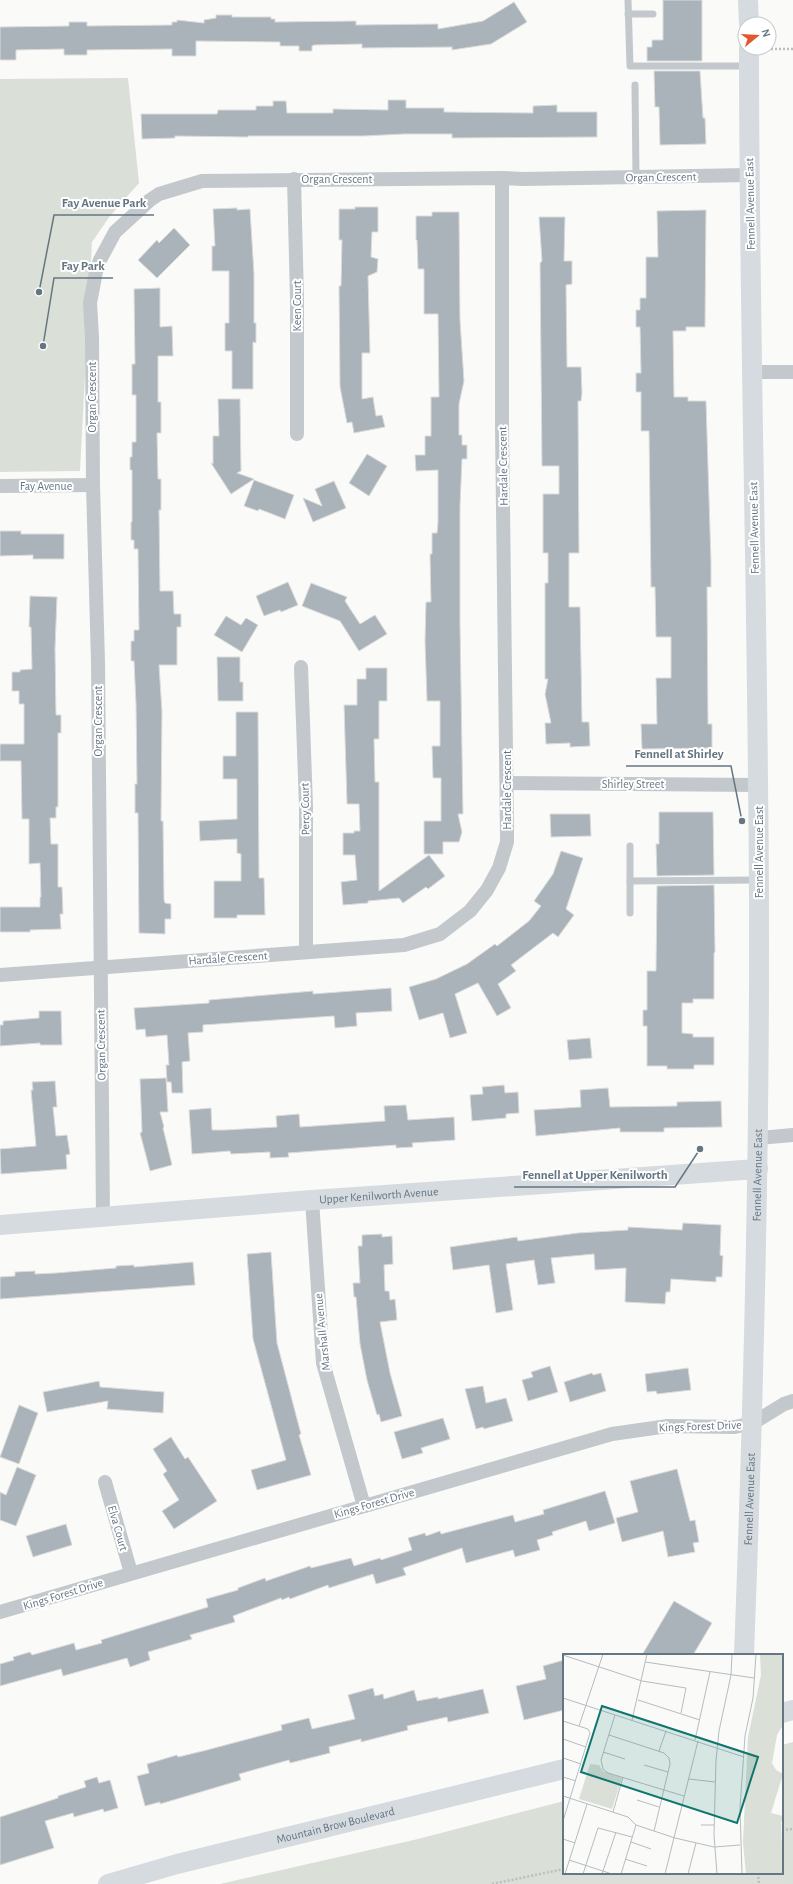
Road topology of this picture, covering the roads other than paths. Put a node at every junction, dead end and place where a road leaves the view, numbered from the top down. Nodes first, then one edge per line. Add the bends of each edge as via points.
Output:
1 (628, 0) edge
2 (748, 0) edge
3 (628, 14) junction
4 (653, 14) dead end
5 (749, 16) edge
6 (737, 55) edge
7 (749, 56) edge
8 (635, 85) dead end
9 (750, 175) junction
10 (636, 177) junction
11 (502, 178) junction
12 (294, 179) junction
13 (751, 372) junction
14 (793, 372) edge
15 (297, 434) dead end
16 (93, 485) junction
17 (0, 486) edge
18 (301, 667) dead end
19 (507, 783) junction
20 (758, 785) junction
21 (630, 846) dead end
22 (759, 880) junction
23 (630, 881) junction
24 (630, 912) dead end
25 (306, 951) junction
26 (100, 968) junction
27 (0, 975) edge
28 (793, 1135) edge
29 (758, 1138) junction
30 (758, 1169) junction
31 (312, 1200) junction
32 (103, 1217) junction
33 (0, 1225) edge
34 (793, 1401) edge
35 (753, 1423) junction
36 (105, 1482) dead end
37 (364, 1506) junction
38 (131, 1573) junction
39 (0, 1612) edge
40 (744, 1654) edge
41 (793, 1710) edge
42 (783, 1713) edge
43 (563, 1769) edge
44 (108, 1884) edge

1 - 3 lane
2 - 5 main road
3 - 4 lane
3 - 6 lane via 630,66
7 - 9 main road, Fennell Avenue East
8 - 10 lane
9 - 10 street, Organ Crescent
9 - 13 main road, Fennell Avenue East
10 - 11 street, Organ Crescent
11 - 12 street, Organ Crescent
11 - 19 street, Hardale Crescent via 502,426
12 - 15 street, Keen Court
12 - 16 street, Organ Crescent via 202,181 159,194 139,208 115,232 96,272 90,303
13 - 14 street
13 - 20 main road, Fennell Avenue East
16 - 17 street, Fay Avenue
16 - 26 street, Organ Crescent via 98,662
18 - 25 street, Percy Court via 306,806
19 - 20 street, Shirley Street
19 - 25 street, Hardale Crescent via 507,842 499,868 488,890 456,923 440,934 404,945
20 - 22 main road, Fennell Avenue East
21 - 23 lane
22 - 23 lane
22 - 29 main road, Fennell Avenue East
23 - 24 lane
25 - 26 street, Hardale Crescent
26 - 27 street, Hardale Crescent
26 - 32 street, Organ Crescent
28 - 29 street
29 - 30 main road, Fennell Avenue East
30 - 31 main road, Upper Kenilworth Avenue
30 - 35 main road, Fennell Avenue East
31 - 32 main road, Upper Kenilworth Avenue
31 - 37 street, Marshall Avenue via 323,1363
32 - 33 main road, Upper Kenilworth Avenue
34 - 35 street, Kings Forest Drive
35 - 37 street, Kings Forest Drive via 734,1427 668,1426 612,1434
35 - 40 main road, Fennell Avenue East
36 - 38 street, Elva Court
37 - 38 street, Kings Forest Drive
38 - 39 street, Kings Forest Drive
41 - 42 main road
43 - 44 main road, Mountain Brow Boulevard via 176,1864

